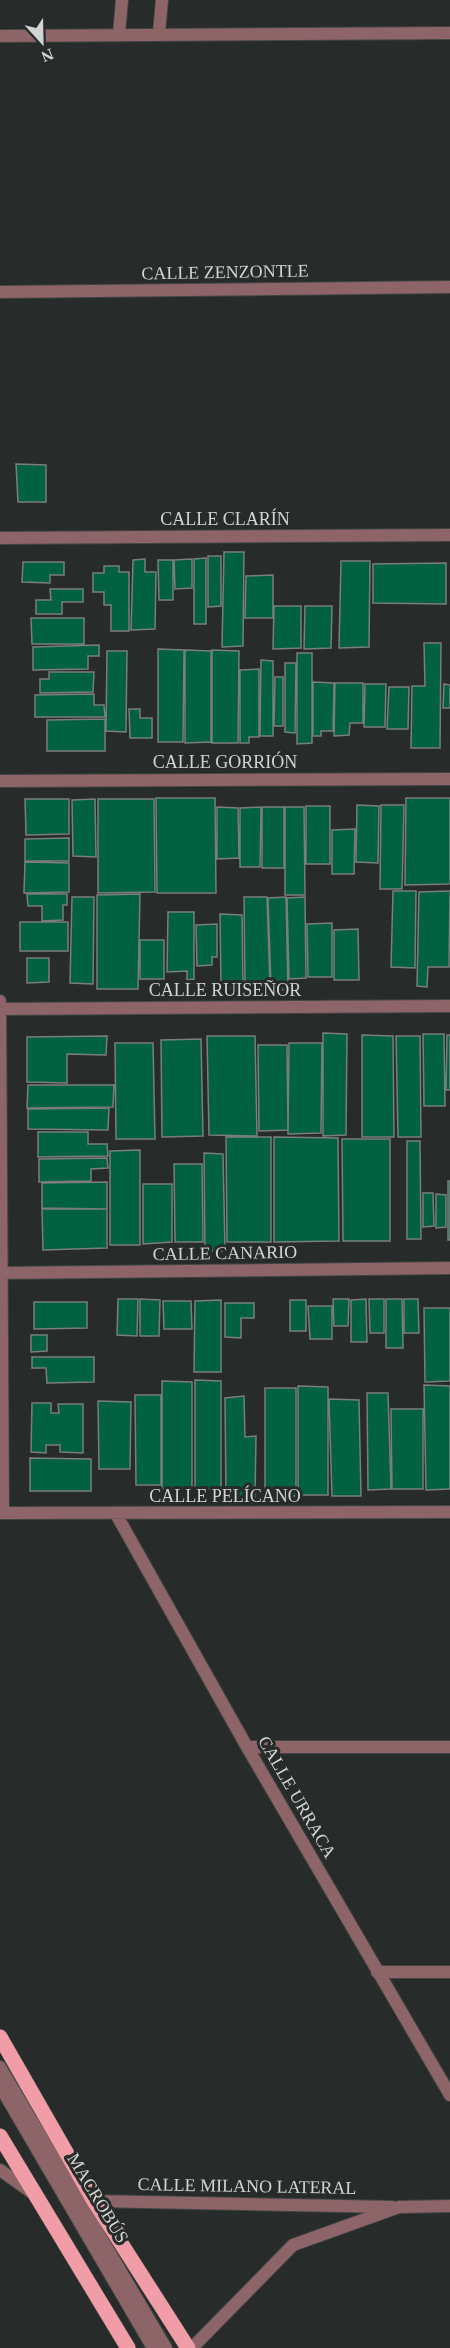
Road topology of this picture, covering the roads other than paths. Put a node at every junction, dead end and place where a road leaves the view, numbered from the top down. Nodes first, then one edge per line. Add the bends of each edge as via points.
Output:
1 (122, 0) edge
2 (162, 0) edge
3 (159, 33) junction
4 (450, 33) edge
5 (119, 34) junction
6 (0, 36) edge
7 (450, 287) edge
8 (0, 292) edge
9 (450, 535) edge
10 (0, 538) edge
11 (450, 779) edge
12 (0, 781) edge
13 (0, 1001) edge
14 (450, 1006) edge
15 (0, 1009) edge
16 (450, 1268) edge
17 (1, 1273) edge
18 (450, 1512) edge
19 (2, 1513) edge
20 (116, 1514) junction
21 (247, 1747) junction
22 (450, 1747) edge
23 (377, 1972) junction
24 (450, 1972) edge
25 (0, 2037) edge
26 (0, 2067) edge
27 (0, 2086) edge
28 (450, 2095) edge
29 (0, 2136) edge
30 (0, 2170) edge
31 (37, 2197) junction
32 (94, 2201) junction
33 (450, 2206) edge
34 (399, 2207) junction
35 (128, 2348) edge
36 (153, 2348) edge
37 (166, 2348) edge
38 (190, 2348) edge

1 - 5 street
2 - 3 street
3 - 4 street
3 - 5 street
5 - 6 street
7 - 8 street, CALLE ZENZONTLE
9 - 10 street, CALLE CLARÍN
11 - 12 street, CALLE GORRIÓN
13 - 15 street
14 - 15 street, CALLE RUISEÑOR
15 - 17 street
16 - 17 street, CALLE CANARIO
17 - 19 street
18 - 20 street, CALLE PELÍCANO
19 - 20 street, CALLE PELÍCANO
20 - 21 street, CALLE URRACA
21 - 22 street
21 - 23 street, CALLE URRACA
23 - 24 street
23 - 28 street, CALLE URRACA
25 - 32 main road
26 - 37 street, MACROBÚS
27 - 36 street, MACROBÚS
29 - 31 main road
30 - 31 street
31 - 35 main road
32 - 34 street, CALLE MILANO LATERAL
32 - 38 main road
33 - 34 street, CALLE MILANO LATERAL
34 - 38 street via 292,2245

